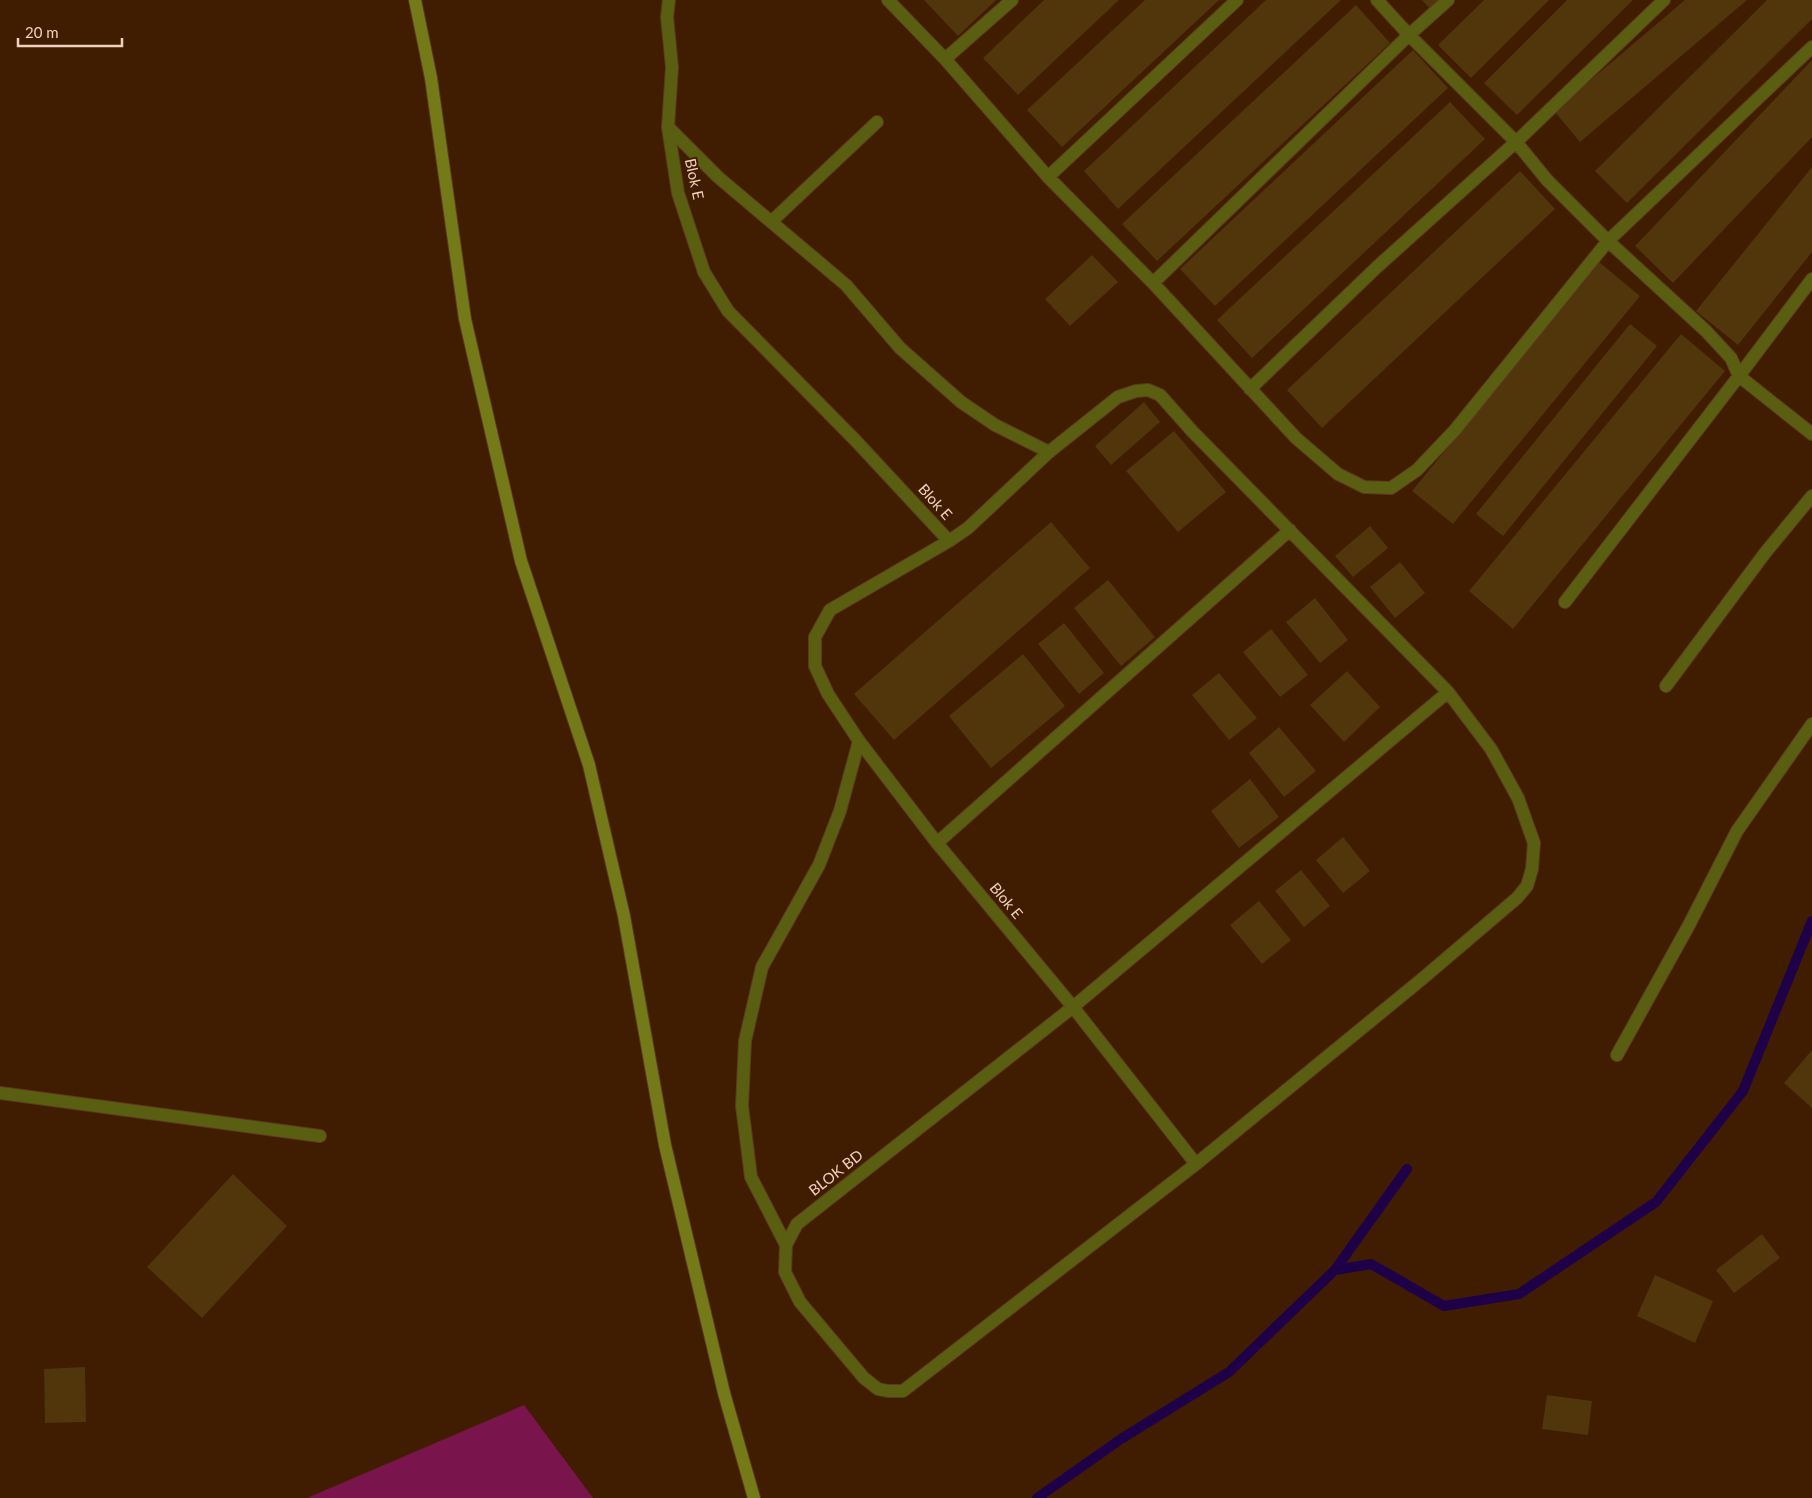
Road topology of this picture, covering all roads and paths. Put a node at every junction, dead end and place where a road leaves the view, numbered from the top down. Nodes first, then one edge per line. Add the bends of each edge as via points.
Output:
1 (415, 0) edge
2 (669, 0) edge
3 (888, 0) edge
4 (1012, 0) edge
5 (1237, 0) edge
6 (1378, 0) edge
7 (1448, 0) edge
8 (1664, 0) edge
9 (1409, 35) junction
10 (1812, 47) edge
11 (945, 58) junction
12 (877, 122) dead end
13 (668, 127) junction
14 (1516, 142) junction
15 (1048, 177) junction
16 (772, 222) junction
17 (1608, 242) junction
18 (1812, 279) edge
19 (1152, 283) junction
20 (1739, 376) junction
21 (1250, 389) junction
22 (1812, 434) edge
23 (1049, 452) junction
24 (1812, 496) edge
25 (1290, 530) junction
26 (949, 542) junction
27 (1565, 602) dead end
28 (1666, 686) dead end
29 (1448, 692) junction
30 (1812, 724) edge
31 (859, 741) junction
32 (937, 843) junction
33 (1073, 1007) junction
34 (1616, 1055) dead end
35 (0, 1093) edge
36 (320, 1136) dead end
37 (1196, 1164) junction
38 (786, 1245) junction
39 (754, 1498) edge

1 - 39 street via 431,78 468,329 521,561 589,765 624,916 665,1145 724,1393
2 - 13 street, Blok E via 667,17 672,67
3 - 11 street
4 - 11 street
5 - 15 street
6 - 9 street
7 - 9 street
8 - 14 street
9 - 14 street
9 - 19 street
10 - 17 street
11 - 15 street
12 - 16 street
13 - 16 street via 718,177
13 - 26 street, Blok E via 678,193 704,272 728,311 856,441
14 - 17 street via 1547,180
14 - 21 street via 1377,267
15 - 19 street
16 - 23 street via 846,285 900,348 961,402 995,425
17 - 20 street via 1706,331 1732,358
17 - 21 street via 1455,430 1417,470 1391,488 1364,487 1338,474 1296,438
18 - 20 street
19 - 21 street
20 - 22 street
20 - 27 street
23 - 25 street via 1118,397 1136,390 1148,390 1160,395
23 - 26 street
24 - 28 street via 1765,553
25 - 29 street
25 - 32 street
26 - 31 street, Blok E via 830,610 815,637 815,666 828,694
29 - 33 street, BLOK BD
29 - 37 street via 1491,749 1518,798 1534,843 1527,886 1422,979
30 - 34 street via 1737,831
31 - 32 street, Blok E
31 - 38 street via 840,811 818,864 762,967 745,1041 742,1106 751,1177
32 - 33 street, Blok E
33 - 37 street, Blok E
33 - 38 street, BLOK BD via 797,1224
35 - 36 street
37 - 38 street, BLOK BD via 903,1391 878,1389 864,1378 800,1302 785,1272

